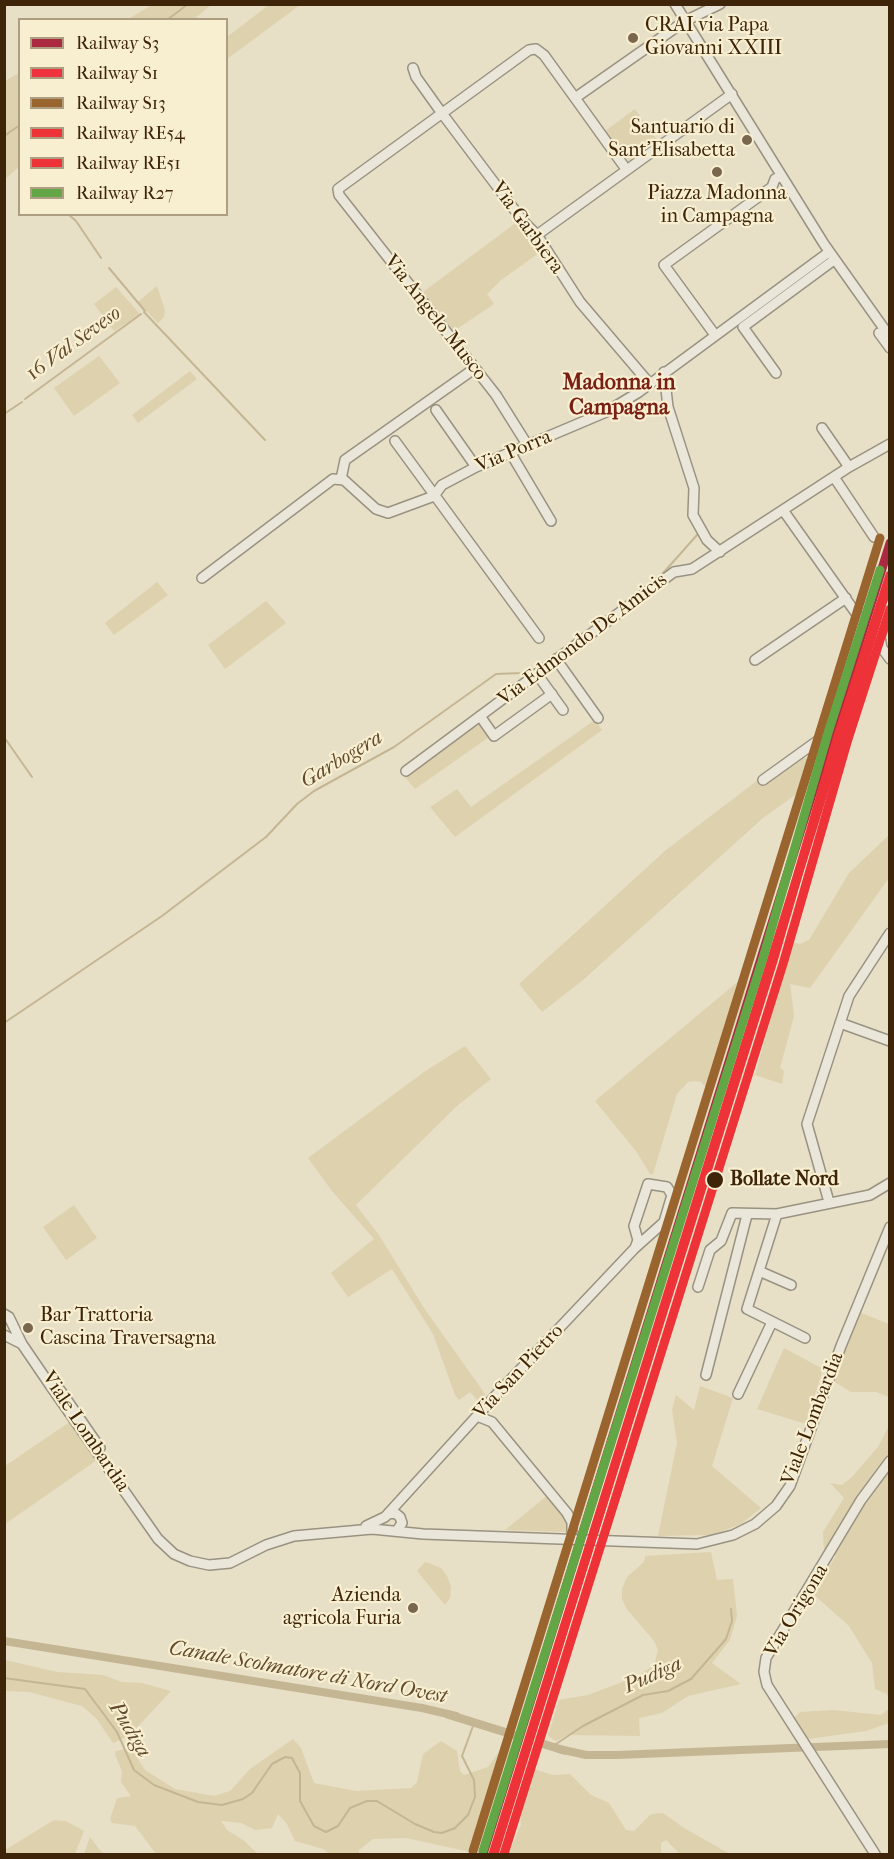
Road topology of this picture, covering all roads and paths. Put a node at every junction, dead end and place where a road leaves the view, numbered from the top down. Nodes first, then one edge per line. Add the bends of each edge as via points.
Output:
1 (675, 4) edge
2 (720, 4) edge
3 (685, 21) junction
4 (413, 68) dead end
5 (732, 94) junction
6 (575, 98) junction
7 (441, 112) junction
8 (773, 163) junction
9 (626, 169) junction
10 (784, 180) junction
11 (770, 188) junction
12 (537, 235) junction
13 (831, 256) junction
14 (841, 270) junction
15 (715, 335) junction
16 (890, 337) edge
17 (890, 348) edge
18 (474, 369) junction
19 (664, 372) junction
20 (776, 373) dead end
21 (649, 383) junction
22 (436, 410) dead end
23 (822, 428) dead end
24 (395, 441) dead end
25 (890, 444) edge
26 (528, 446) junction
27 (510, 452) junction
28 (476, 467) junction
29 (849, 467) junction
30 (834, 477) junction
31 (341, 478) junction
32 (434, 496) junction
33 (783, 510) junction
34 (551, 520) dead end
35 (874, 537) dead end
36 (720, 552) junction
37 (202, 578) dead end
38 (846, 598) junction
39 (890, 605) edge
40 (885, 629) edge
41 (539, 638) dead end
42 (556, 659) junction
43 (890, 659) edge
44 (755, 660) dead end
45 (537, 674) junction
46 (552, 694) junction
47 (563, 710) dead end
48 (480, 716) junction
49 (598, 718) dead end
50 (406, 771) dead end
51 (764, 780) dead end
52 (890, 933) edge
53 (840, 1023) junction
54 (890, 1041) edge
55 (890, 1183) edge
56 (829, 1202) junction
57 (777, 1214) junction
58 (747, 1215) junction
59 (890, 1227) edge
60 (635, 1248) junction
61 (759, 1271) junction
62 (790, 1285) dead end
63 (698, 1287) dead end
64 (4, 1314) edge
65 (772, 1322) junction
66 (11, 1323) junction
67 (4, 1333) edge
68 (805, 1338) dead end
69 (22, 1344) junction
70 (706, 1375) dead end
71 (738, 1394) dead end
72 (477, 1416) junction
73 (795, 1444) dead end
74 (805, 1447) junction
75 (890, 1461) edge
76 (403, 1497) junction
77 (387, 1516) junction
78 (401, 1518) junction
79 (387, 1528) junction
80 (398, 1529) junction
81 (356, 1530) junction
82 (572, 1531) dead end
83 (423, 1533) junction
84 (875, 1854) edge

1 - 3 street
2 - 3 street
3 - 5 street
3 - 6 street
4 - 7 street, Via Garbiera
5 - 8 street
5 - 9 street
6 - 7 street via 544,55 532,48
6 - 9 street
7 - 12 street, Via Garbiera
7 - 18 street, Via Angelo Musco via 339,187 338,192
8 - 10 street
8 - 11 street
9 - 12 street
10 - 11 street via 775,179
10 - 13 street
11 - 15 street via 664,265
12 - 21 street, Via Garbiera via 580,302
13 - 14 street
13 - 15 street, Via Porra
13 - 20 street via 743,327
14 - 16 street
14 - 17 street via 850,292
15 - 19 street, Via Porra
18 - 26 street, Via Angelo Musco via 496,394
18 - 31 street via 345,460
19 - 21 street, Via Porra
19 - 36 street via 670,416 694,488 693,515 707,540
21 - 26 street, Via Porra via 606,412
22 - 28 street
23 - 29 street
24 - 32 street
25 - 29 street, Via Edmondo De Amicis
26 - 27 street, Via Porra
27 - 28 street, Via Porra
27 - 34 street
28 - 32 street, Via Porra via 442,485
29 - 30 street, Via Edmondo De Amicis
30 - 33 street, Via Edmondo De Amicis
30 - 35 street
31 - 32 street, Via Porra via 384,513
31 - 37 street via 329,481
32 - 41 street
33 - 36 street, Via Edmondo De Amicis
33 - 38 street
36 - 42 street, Via Edmondo De Amicis via 692,569 674,572
38 - 44 street
38 - 51 street via 858,615 820,739
39 - 40 street
40 - 43 street via 880,644
42 - 45 street, Via Edmondo De Amicis
42 - 49 street
45 - 46 street
45 - 48 street, Via Edmondo De Amicis
46 - 47 street
46 - 48 street via 494,736
48 - 50 street, Via Edmondo De Amicis
52 - 53 street via 849,996
53 - 54 street
53 - 56 street via 807,1124
55 - 56 street via 870,1195
56 - 57 street
57 - 58 street
57 - 61 street
58 - 63 street via 729,1215 721,1241 710,1250
58 - 70 street
59 - 74 street, Viale Lombardia
60 - 60 street, Via San Pietro via 664,1222 672,1195 667,1187 648,1184 634,1226 638,1240
60 - 72 street, Via San Pietro
61 - 62 street
61 - 65 street via 747,1309
64 - 66 street, Viale Lombardia
65 - 68 street
65 - 71 street
66 - 67 street
66 - 69 street, Viale Lombardia
67 - 69 street, Viale Lombardia
69 - 81 street, Viale Lombardia via 165,1547 181,1558 200,1564 230,1563 294,1536
72 - 76 street, Via San Pietro
72 - 82 street via 486,1418 499,1430 567,1513
73 - 74 street
74 - 83 street, Viale Lombardia via 790,1486 776,1506 742,1531 709,1542 656,1544
75 - 84 street, Via Origona via 861,1500 766,1658 764,1672 767,1685
76 - 77 street, Via San Pietro
76 - 78 street
77 - 78 street via 395,1513
77 - 79 street
77 - 81 street, Viale Lombardia
78 - 80 street
78 - 83 street, Viale Lombardia
79 - 80 street, Viale Lombardia
79 - 81 street, Viale Lombardia
80 - 83 street, Viale Lombardia

